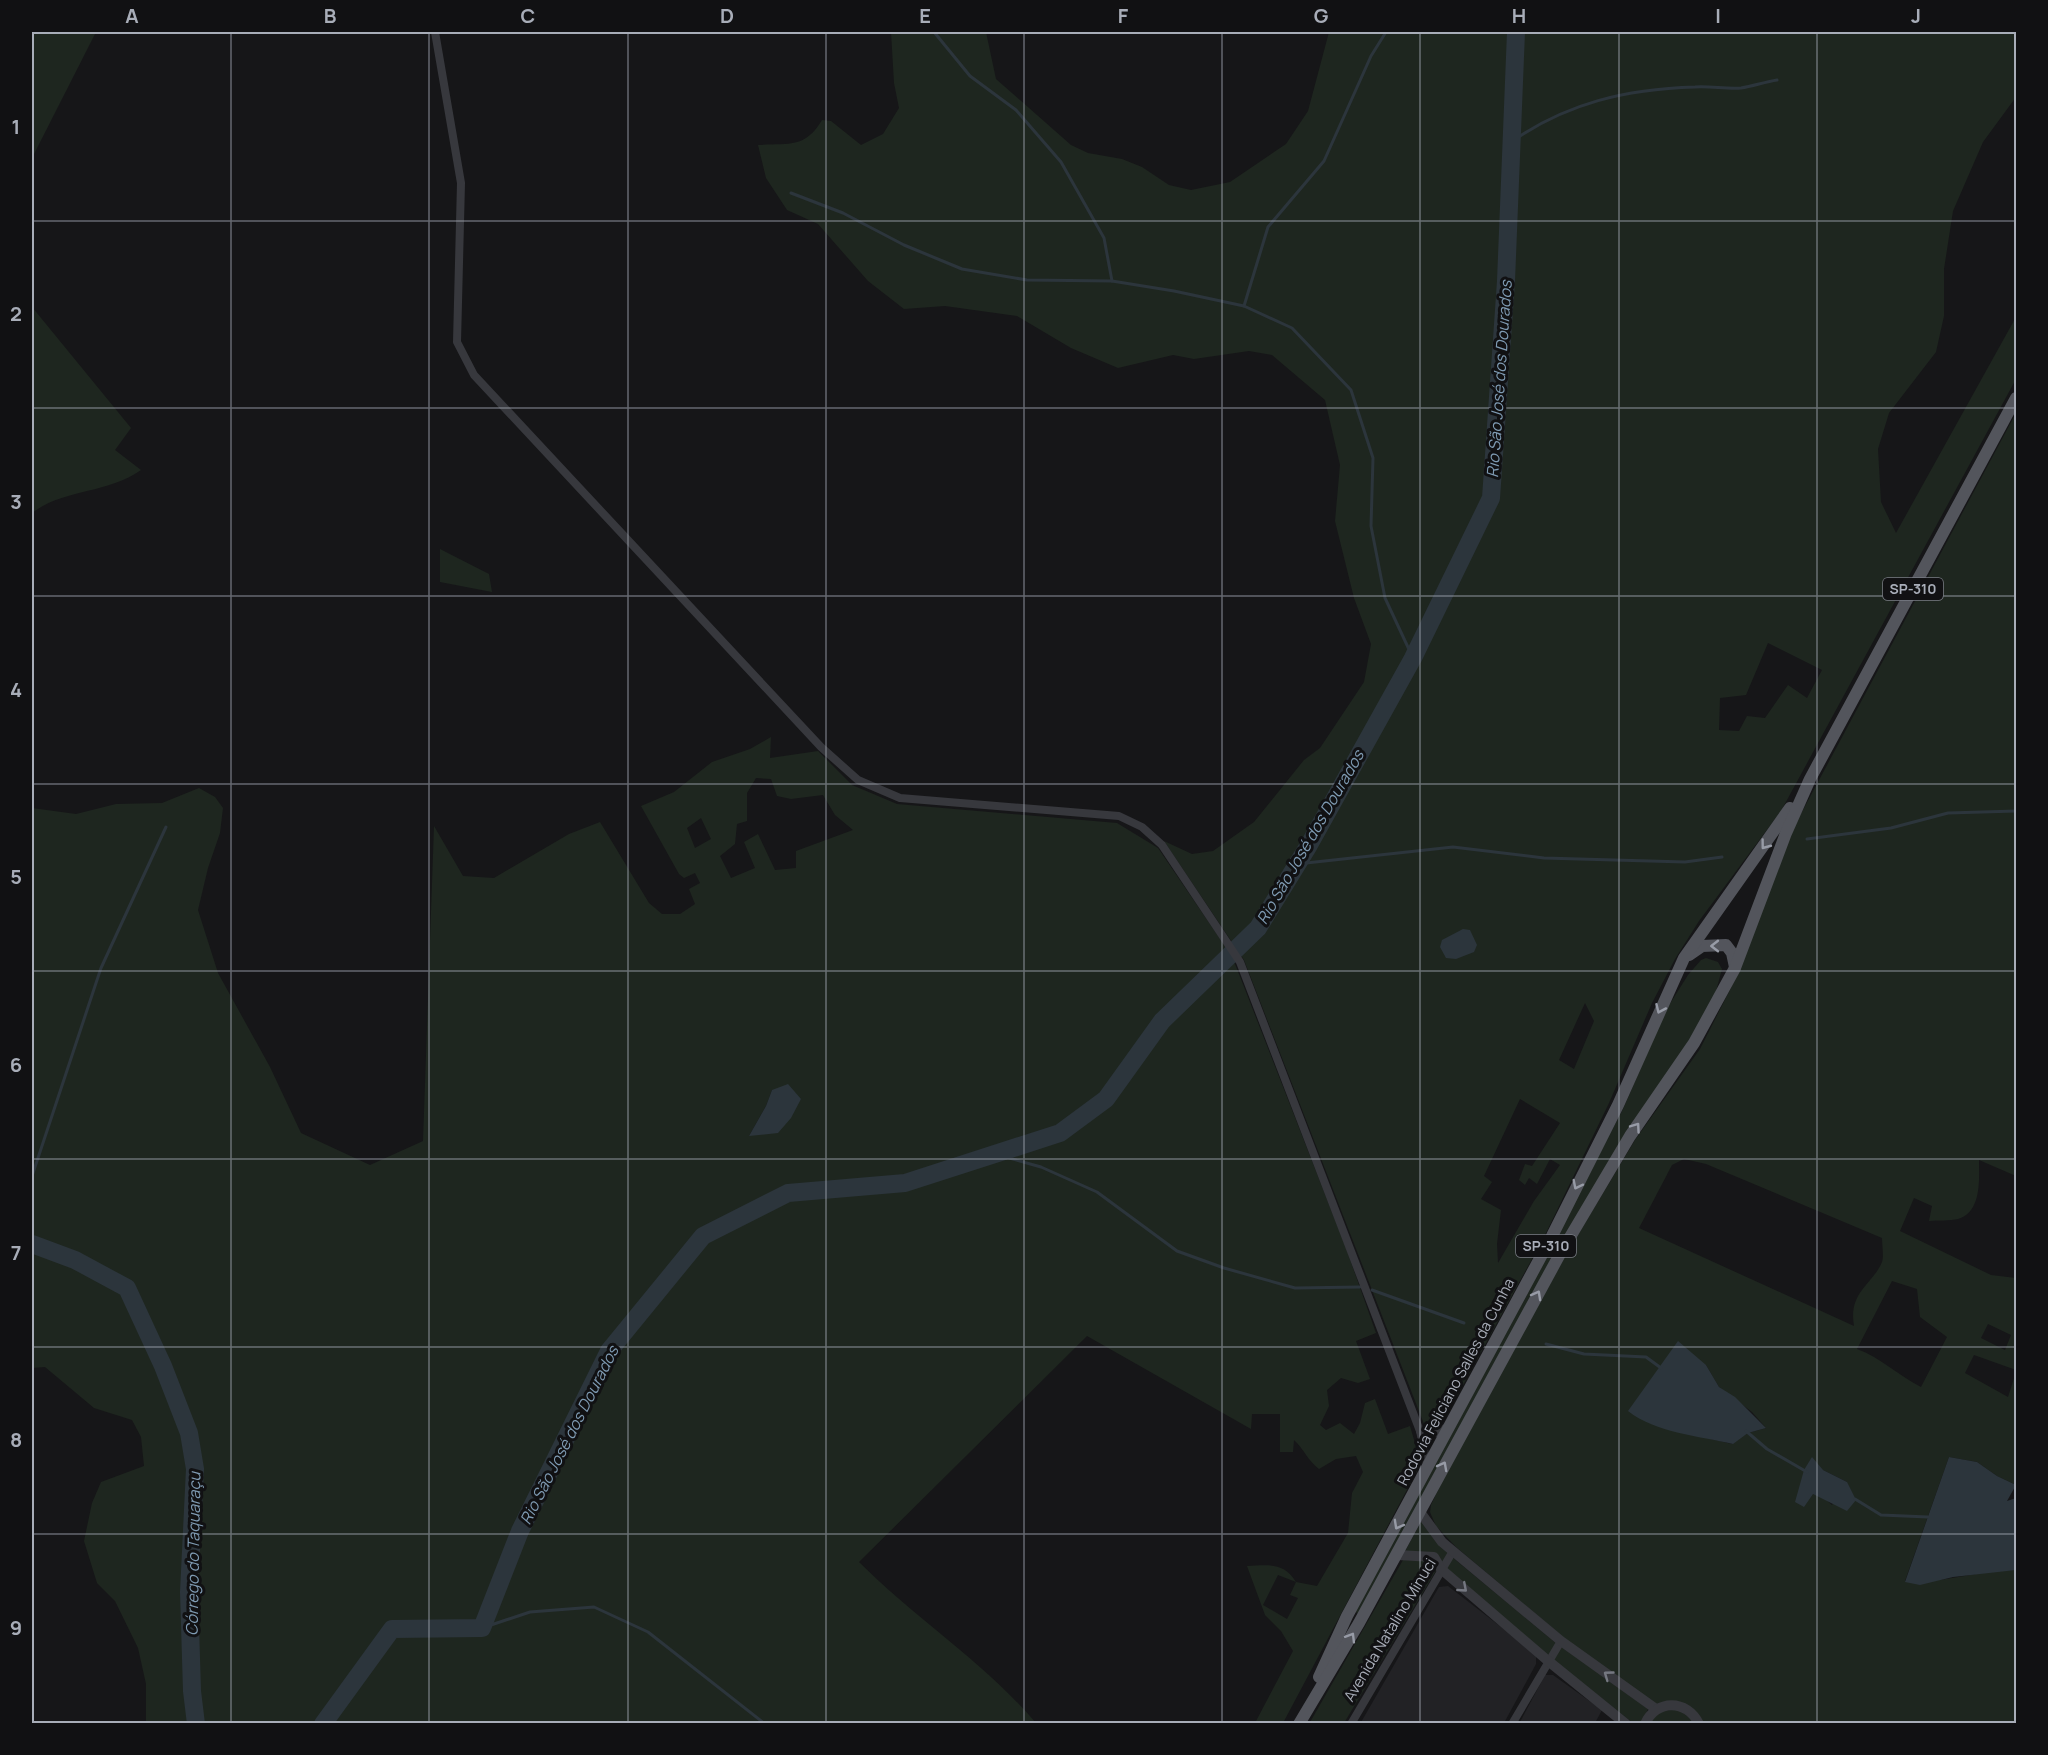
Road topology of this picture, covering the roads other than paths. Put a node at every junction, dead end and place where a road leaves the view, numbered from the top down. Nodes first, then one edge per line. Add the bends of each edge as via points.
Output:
1 (435, 32) edge
2 (2016, 398) edge
3 (1809, 779) junction
4 (1684, 958) junction
5 (1735, 968) junction
6 (1448, 1427) junction
7 (1420, 1431) junction
8 (1427, 1464) junction
9 (1420, 1512) junction
10 (1453, 1551) junction
11 (1397, 1555) junction
12 (1441, 1569) junction
13 (1561, 1641) junction
14 (1547, 1660) junction
15 (1656, 1709) junction
16 (1298, 1724) edge
17 (1351, 1724) edge
18 (1512, 1724) edge
19 (1626, 1724) edge
20 (1645, 1724) edge
21 (1699, 1724) edge

1 - 7 street via 461,183 458,342 474,375 821,747 858,780 900,798 1119,816 1142,827 1161,845 1240,962
2 - 3 main road, Rodovia Feliciano Salles da Cunha / SP-310
3 -> 4 main road, Rodovia Feliciano Salles da Cunha / SP-310
3 - 5 main road, Rodovia Feliciano Salles da Cunha / SP-310
5 -> 4 main road via 1726,945 1702,946
4 -> 6 main road, Rodovia Feliciano Salles da Cunha / SP-310 via 1613,1115
9 -> 5 main road, Rodovia Feliciano Salles da Cunha / SP-310 via 1560,1254 1630,1136 1694,1043
6 - 7 street via 1435,1433
6 - 8 main road, Rodovia Feliciano Salles da Cunha / SP-310
7 - 8 street
8 -> 16 main road, Rodovia Feliciano Salles da Cunha / SP-310 via 1347,1616
9 - 10 street via 1431,1530
9 - 11 main road, Rodovia Feliciano Salles da Cunha / SP-310
10 - 12 street, Avenida Natalino Minuci
10 - 13 street
11 - 12 street via 1434,1557
16 -> 11 main road, Rodovia Feliciano Salles da Cunha / SP-310
12 -> 14 street
12 - 17 street, Avenida Natalino Minuci
13 - 14 street
15 -> 13 street
14 - 18 street
14 - 19 street
15 - 20 street
15 - 21 street via 1678,1705 1691,1712

